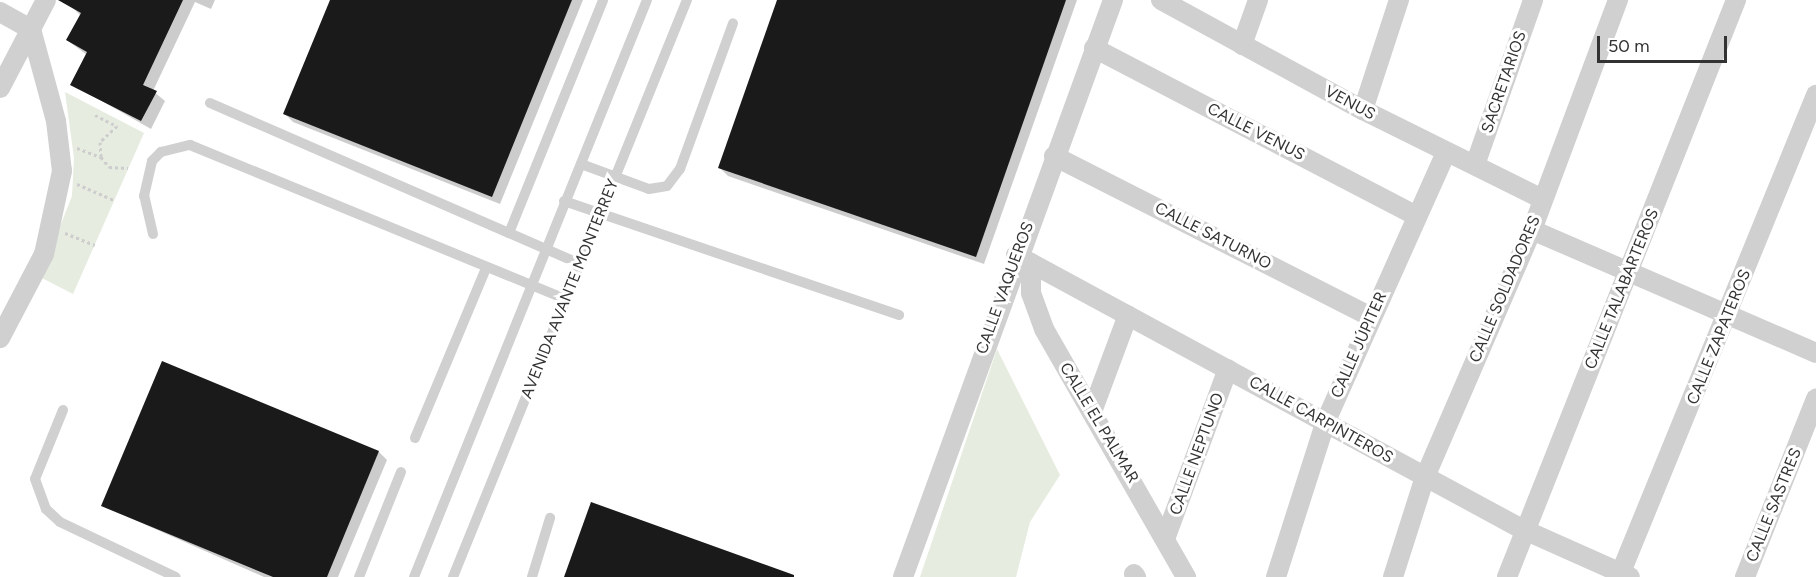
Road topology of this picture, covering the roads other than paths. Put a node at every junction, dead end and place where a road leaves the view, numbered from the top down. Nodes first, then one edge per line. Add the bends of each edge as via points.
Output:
1 (46, 0) edge
2 (603, 0) edge
3 (647, 0) edge
4 (687, 0) edge
5 (1113, 0) edge
6 (1161, 0) edge
7 (1258, 0) edge
8 (1399, 0) edge
9 (1533, 0) edge
10 (1618, 0) edge
11 (1736, 0) edge
12 (0, 12) edge
13 (733, 23) dead end
14 (31, 29) junction
15 (1242, 45) junction
16 (1094, 48) junction
17 (0, 88) edge
18 (1816, 95) edge
19 (210, 103) dead end
20 (1363, 110) junction
21 (1446, 152) junction
22 (1054, 156) junction
23 (581, 164) junction
24 (1475, 165) junction
25 (615, 176) junction
26 (1542, 199) junction
27 (564, 201) junction
28 (601, 214) junction
29 (1417, 216) junction
30 (1532, 230) junction
31 (509, 233) junction
32 (153, 234) dead end
33 (545, 248) junction
34 (1023, 259) junction
35 (581, 264) junction
36 (486, 268) junction
37 (1631, 270) junction
38 (530, 285) junction
39 (566, 299) junction
40 (899, 315) dead end
41 (1128, 315) junction
42 (1728, 315) junction
43 (1371, 317) junction
44 (0, 338) edge
45 (1816, 353) edge
46 (1228, 369) junction
47 (1816, 399) edge
48 (1093, 409) junction
49 (63, 410) dead end
50 (1325, 423) junction
51 (415, 438) dead end
52 (401, 472) dead end
53 (1425, 477) junction
54 (550, 518) dead end
55 (1522, 529) junction
56 (1165, 539) junction
57 (1623, 576) edge
58 (176, 577) edge
59 (359, 577) edge
60 (414, 577) edge
61 (453, 577) edge
62 (532, 577) edge
63 (903, 577) edge
64 (1186, 577) edge
65 (1275, 577) edge
66 (1394, 577) edge
67 (1507, 577) edge
68 (1745, 577) edge

1 - 14 street
2 - 31 lane
3 - 23 lane
4 - 25 lane, AVENIDA AVANTE MONTERREY
5 - 16 street, CALLE VAQUEROS
6 - 15 street, VENUS
7 - 15 street
8 - 20 street
9 - 24 street, SACRETARIOS
10 - 26 street, CALLE SOLDADORES
11 - 37 street, CALLE TALABARTEROS
12 - 14 street
13 - 25 lane via 675,178 657,189
14 - 17 street
14 - 44 street via 56,121 60,193 44,254
15 - 20 street, VENUS
16 - 22 street, CALLE VAQUEROS
16 - 29 street, CALLE VENUS
18 - 42 street, CALLE ZAPATEROS
19 - 31 lane
20 - 21 street, VENUS
21 - 24 street, VENUS
21 - 29 street, CALLE JÚPITER
22 - 34 street, CALLE VAQUEROS
22 - 43 street, CALLE SATURNO
23 - 25 lane
23 - 27 lane
24 - 26 street, VENUS
25 - 28 lane, AVENIDA AVANTE MONTERREY
26 - 30 street, CALLE SOLDADORES
27 - 28 lane
27 - 33 lane
28 - 35 lane, AVENIDA AVANTE MONTERREY
28 - 40 lane
29 - 43 street, CALLE JÚPITER
30 - 37 street
30 - 53 street, CALLE SOLDADORES
31 - 33 lane
32 - 36 lane via 144,196 152,161 161,152 190,146
33 - 35 lane
33 - 38 lane
34 - 41 street, CALLE CARPINTEROS
34 - 48 street, CALLE EL PALMAR via 1044,329
34 - 63 street, CALLE VAQUEROS
35 - 39 lane, AVENIDA AVANTE MONTERREY
36 - 38 lane
36 - 51 lane
37 - 42 street
37 - 55 street, CALLE TALABARTEROS
38 - 39 lane
38 - 60 lane
39 - 61 lane, AVENIDA AVANTE MONTERREY
41 - 46 street, CALLE CARPINTEROS
41 - 48 street
42 - 45 street
42 - 57 street, CALLE ZAPATEROS
43 - 50 street, CALLE JÚPITER
46 - 50 street, CALLE CARPINTEROS
46 - 56 street, CALLE NEPTUNO
47 - 68 street, CALLE SASTRES
48 - 56 street, CALLE EL PALMAR
49 - 58 lane via 35,479 46,509 60,522
50 - 53 street, CALLE CARPINTEROS
50 - 65 street, CALLE JÚPITER
52 - 59 lane
53 - 55 street, CALLE CARPINTEROS
53 - 66 street, CALLE SOLDADORES
54 - 62 lane
55 - 57 street, CALLE CARPINTEROS
55 - 67 street, CALLE TALABARTEROS
56 - 64 street, CALLE EL PALMAR

